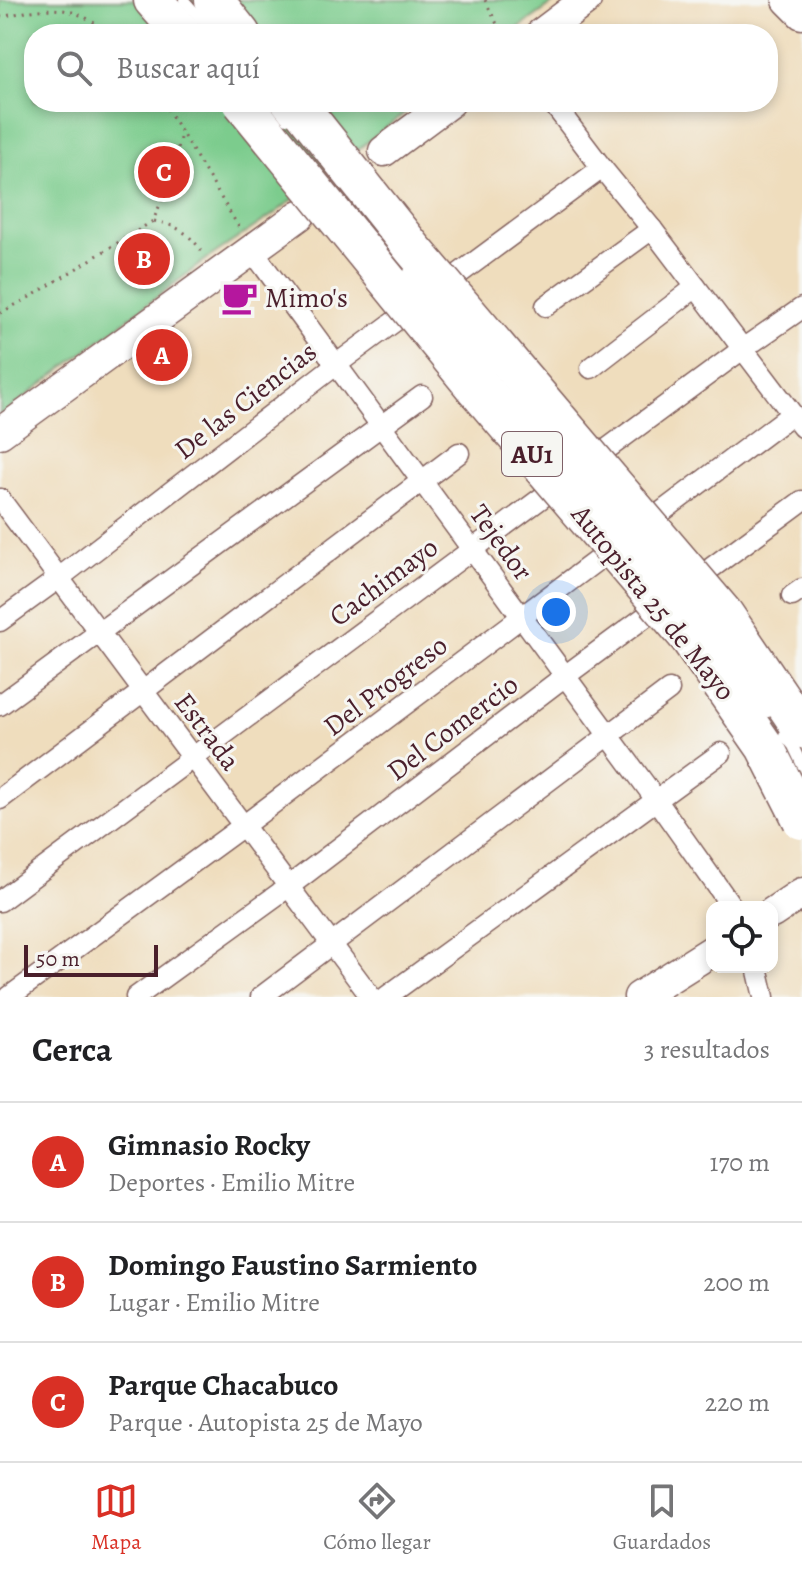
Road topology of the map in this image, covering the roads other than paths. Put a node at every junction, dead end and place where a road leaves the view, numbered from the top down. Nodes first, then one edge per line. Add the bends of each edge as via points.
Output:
1 (153, 0) edge
2 (184, 0) edge
3 (214, 0) edge
4 (586, 0) edge
5 (788, 0) edge
6 (802, 14) edge
7 (174, 24) edge
8 (205, 24) edge
9 (233, 24) edge
10 (554, 24) edge
11 (250, 112) edge
12 (437, 112) edge
13 (560, 112) edge
14 (297, 118) edge
15 (384, 151) dead end
16 (602, 168) junction
17 (300, 215) dead end
18 (652, 229) junction
19 (252, 250) junction
20 (405, 268) dead end
21 (696, 287) junction
22 (546, 306) dead end
23 (802, 308) edge
24 (744, 348) junction
25 (337, 364) junction
26 (591, 368) dead end
27 (422, 396) dead end
28 (797, 420) edge
29 (382, 425) junction
30 (0, 433) edge
31 (459, 453) dead end
32 (422, 480) junction
33 (0, 499) edge
34 (802, 501) edge
35 (472, 549) junction
36 (59, 578) junction
37 (522, 618) junction
38 (0, 621) edge
39 (100, 633) junction
40 (565, 676) junction
41 (669, 690) dead end
42 (144, 692) junction
43 (0, 705) edge
44 (802, 729) edge
45 (609, 736) junction
46 (721, 753) dead end
47 (193, 759) junction
48 (802, 765) edge
49 (0, 799) edge
50 (657, 801) junction
51 (802, 820) edge
52 (243, 826) junction
53 (288, 887) junction
54 (802, 893) edge
55 (0, 901) edge
56 (728, 901) edge
57 (778, 909) edge
58 (331, 944) junction
59 (706, 955) edge
60 (758, 973) edge
61 (9, 997) edge
62 (136, 997) edge
63 (261, 997) edge
64 (371, 997) edge
65 (386, 997) edge
66 (639, 997) edge
67 (764, 997) edge

1 - 7 highway
2 - 8 lane
3 - 9 highway
4 - 10 street
5 - 6 street
11 - 51 highway, Autopista 25 de Mayo / AU1, bridge via 476,389 689,638 765,747
12 - 15 street
13 - 16 street
14 - 44 highway, Autopista 25 de Mayo / AU1, bridge via 724,614
16 - 18 street
16 - 25 street, De las Ciencias
17 - 19 street
18 - 21 street
18 - 22 street
19 - 25 street, Tejedor
19 - 30 street
20 - 48 lane, bridge via 493,379 706,626
21 - 24 street
21 - 26 street
23 - 24 street, Cachimayo
24 - 28 street
24 - 35 street, Cachimayo
25 - 29 street, Tejedor
25 - 36 street, De las Ciencias
27 - 29 street
28 - 37 street, Del Progreso
29 - 32 street, Tejedor
29 - 39 street
31 - 32 street
32 - 35 street, Tejedor
32 - 42 street
33 - 36 street, Estrada
34 - 40 street, Del Comercio
35 - 37 street, Tejedor
35 - 47 street, Cachimayo
36 - 38 street, De las Ciencias
36 - 39 street, Estrada
37 - 40 street, Tejedor
37 - 52 street, Del Progreso
39 - 42 street, Estrada
39 - 43 street
40 - 45 street, Tejedor
40 - 53 street, Del Comercio
41 - 45 street
42 - 47 street, Estrada
42 - 49 street
45 - 50 street, Tejedor
45 - 58 street
46 - 50 street
47 - 52 street, Estrada
47 - 55 street, Cachimayo
50 - 56 street, Tejedor
50 - 65 street
52 - 53 street, Estrada
52 - 61 street, Del Progreso
53 - 58 street, Estrada
53 - 62 street, Del Comercio
54 - 57 street
58 - 63 street
58 - 64 street, Estrada
59 - 66 street
60 - 67 street

